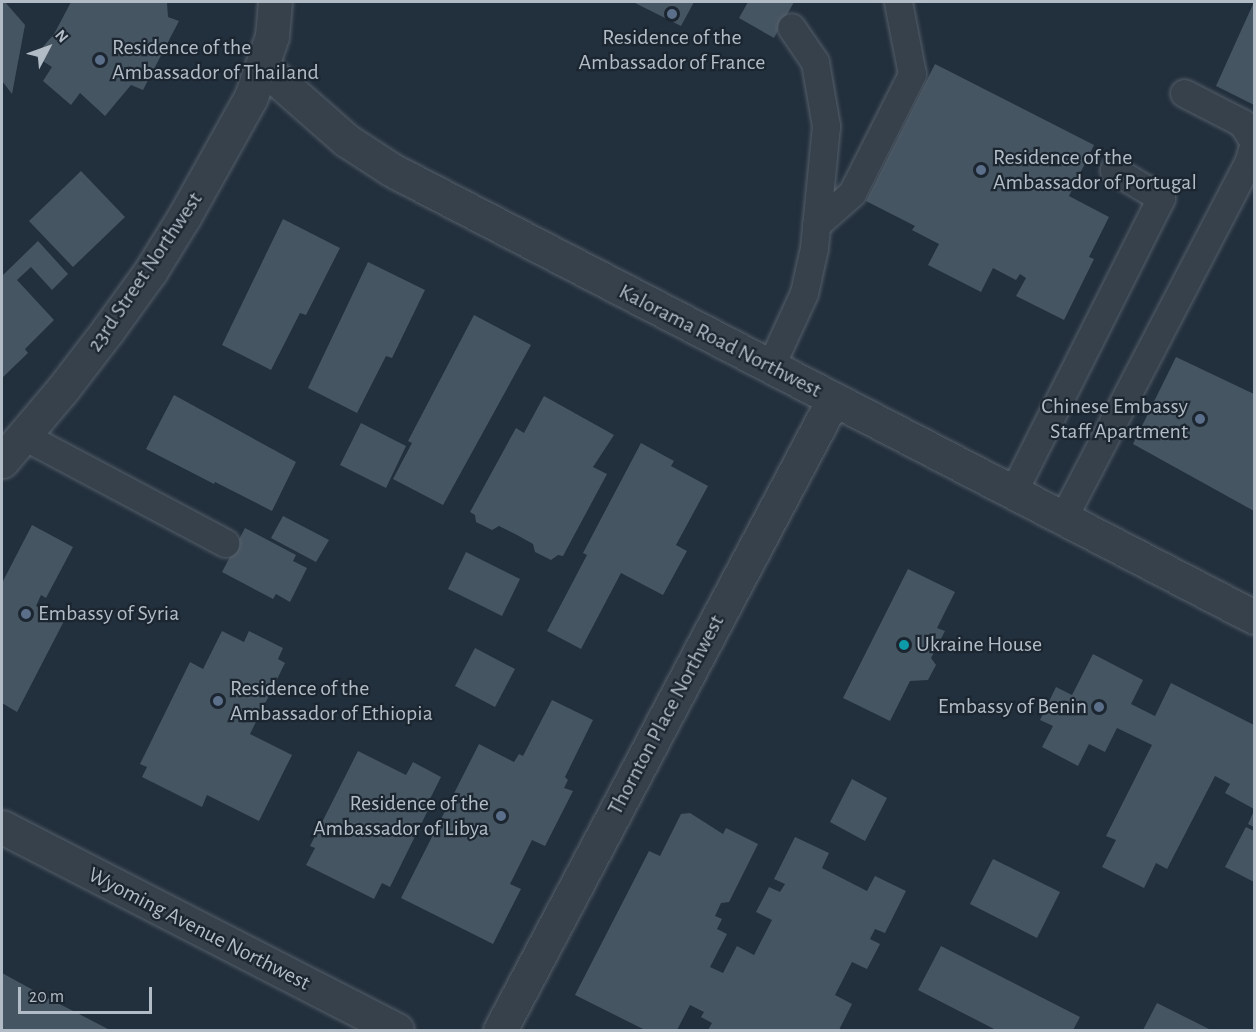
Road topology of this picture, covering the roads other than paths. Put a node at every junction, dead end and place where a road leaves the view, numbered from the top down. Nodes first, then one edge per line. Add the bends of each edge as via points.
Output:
1 (275, 2) edge
2 (898, 2) edge
3 (791, 27) dead end
4 (263, 67) junction
5 (1184, 93) dead end
6 (1254, 142) edge
7 (1114, 170) dead end
8 (816, 225) junction
9 (770, 367) junction
10 (833, 400) junction
11 (24, 436) junction
12 (2, 460) edge
13 (1013, 492) junction
14 (1063, 518) junction
15 (225, 543) dead end
16 (1254, 617) edge
17 (2, 827) edge
18 (398, 1030) edge
19 (500, 1030) edge

1 - 4 street via 272,36
2 - 8 lane via 912,74 852,193
3 - 8 lane via 814,62 826,126
4 - 9 street, Kalorama Road Northwest via 331,127 392,171
4 - 11 street, 23rd Street Northwest via 209,175 150,272
5 - 6 lane via 1242,123
6 - 14 lane via 1249,160
7 - 13 lane via 1161,198
8 - 9 lane via 804,292
9 - 10 street, Kalorama Road Northwest
10 - 13 street, Kalorama Road Northwest
10 - 19 street, Thornton Place Northwest
11 - 12 street, 23rd Street Northwest
11 - 15 lane
13 - 14 street, Kalorama Road Northwest
14 - 16 street, Kalorama Road Northwest
17 - 18 street, Wyoming Avenue Northwest

